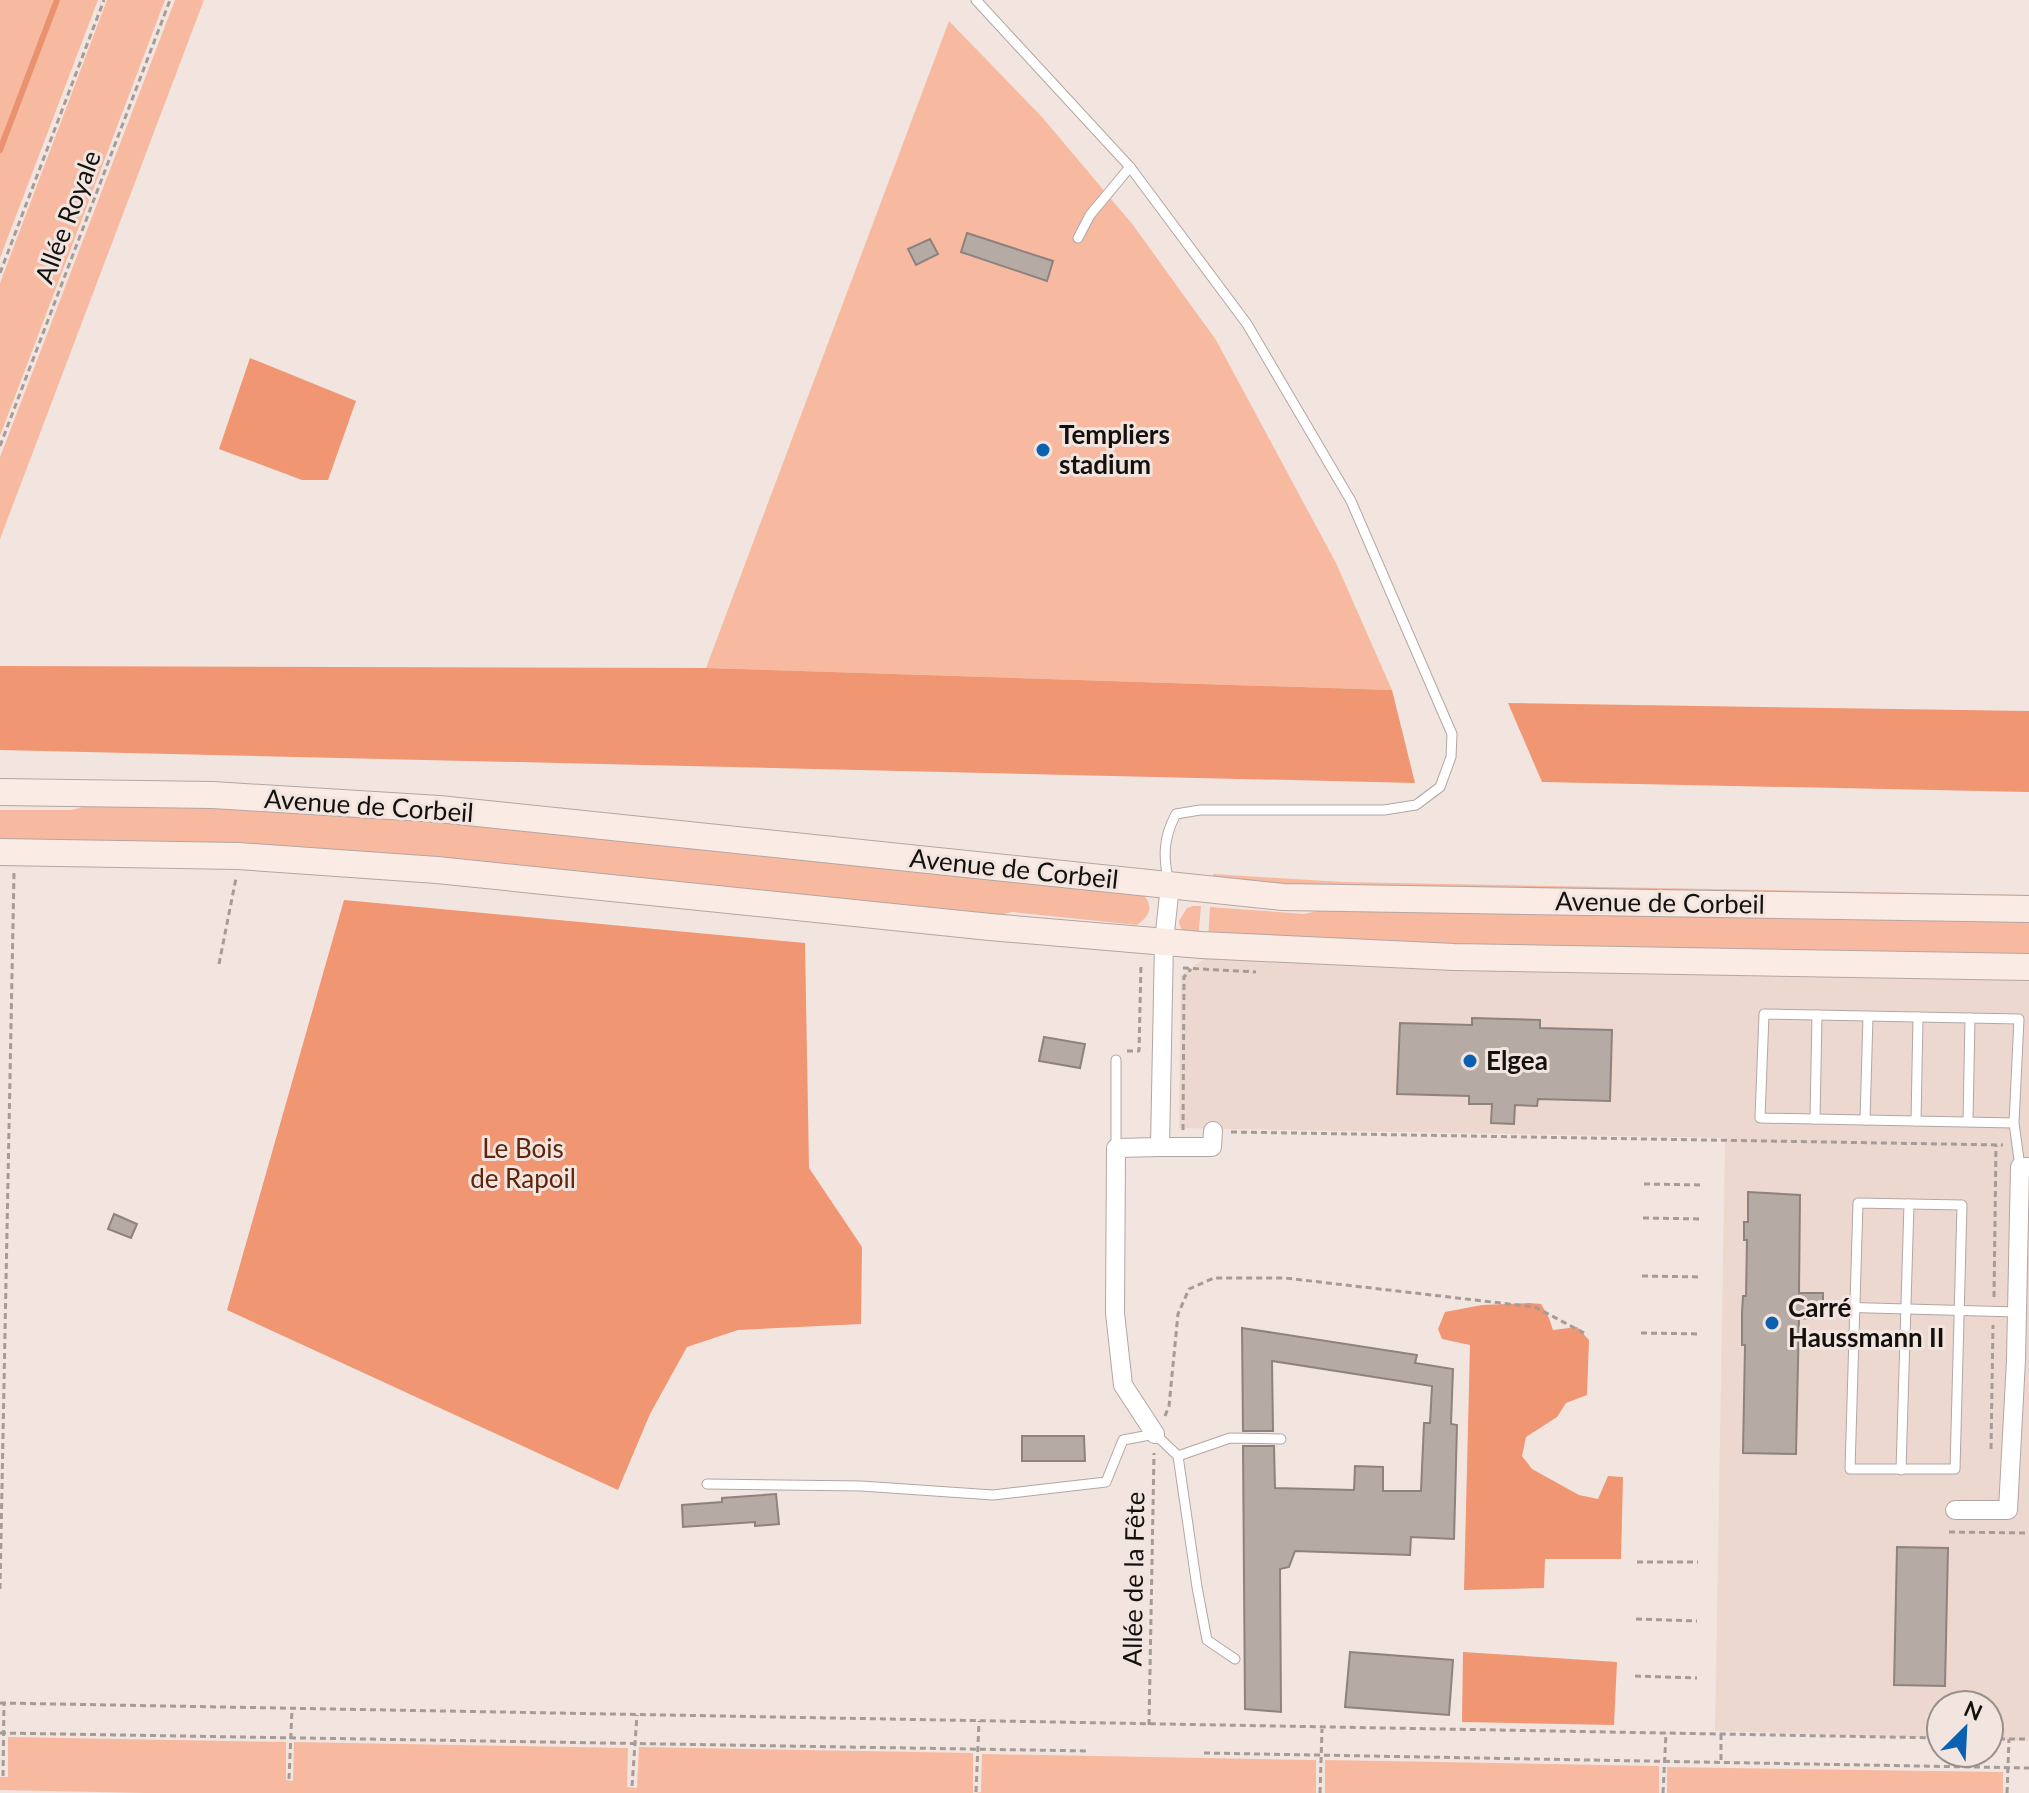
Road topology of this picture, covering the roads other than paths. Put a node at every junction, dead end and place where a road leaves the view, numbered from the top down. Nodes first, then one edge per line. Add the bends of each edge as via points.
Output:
1 (976, 0) edge
2 (1130, 167) junction
3 (1078, 238) dead end
4 (0, 792) edge
5 (7, 863) edge
6 (1170, 886) junction
7 (2029, 909) edge
8 (1164, 941) junction
9 (2029, 967) edge
10 (1817, 1015) junction
11 (1868, 1017) junction
12 (1918, 1017) junction
13 (1970, 1018) junction
14 (1116, 1060) road end
15 (1815, 1119) junction
16 (1865, 1120) junction
17 (1916, 1121) junction
18 (1968, 1121) junction
19 (2014, 1123) junction
20 (1213, 1131) road end
21 (1160, 1139) junction
22 (1116, 1148) junction
23 (2024, 1167) edge
24 (1909, 1204) junction
25 (1834, 1307) dead end
26 (1854, 1307) junction
27 (1907, 1309) junction
28 (1960, 1311) junction
29 (2017, 1312) junction
30 (1155, 1434) junction
31 (1281, 1439) dead end
32 (1178, 1456) junction
33 (1901, 1470) junction
34 (707, 1484) dead end
35 (1955, 1510) dead end
36 (1235, 1659) dead end

1 - 2 lane
2 - 3 lane
2 - 6 lane via 1247,324 1351,501 1452,734 1451,757 1440,787 1416,805 1176,814 1164,859
4 - 6 main road, Avenue de Corbeil via 213,795 439,809
5 - 8 main road via 238,856 437,870
6 - 7 main road, Avenue de Corbeil via 1283,897
6 - 8 street
8 - 9 main road via 1454,957
8 - 21 street
10 - 11 lane
10 - 15 lane
10 - 15 lane via 1764,1014 1760,1118
11 - 12 lane
11 - 16 lane
12 - 13 lane
12 - 17 lane
13 - 18 lane
13 - 19 lane via 2019,1019
14 - 22 lane
15 - 16 lane
16 - 17 lane
17 - 18 lane
18 - 19 lane
19 - 23 lane
20 - 21 street via 1212,1147
21 - 22 street
22 - 30 street via 1115,1313 1123,1385
23 - 29 street
24 - 26 lane via 1858,1203
24 - 27 lane
24 - 28 lane via 1962,1205
25 - 26 lane
26 - 27 lane
26 - 33 lane via 1850,1469
27 - 28 lane
27 - 33 lane
28 - 29 lane
28 - 33 lane via 1955,1469
29 - 35 street via 2008,1510
30 - 32 lane
30 - 34 lane via 1123,1440 1106,1482 1021,1492
31 - 32 lane via 1230,1438
32 - 36 lane via 1207,1640

